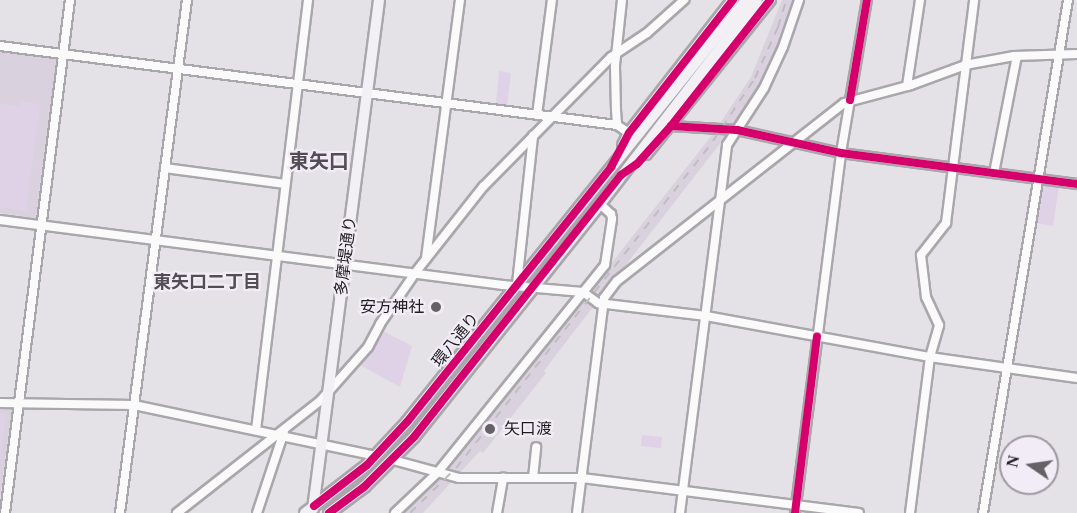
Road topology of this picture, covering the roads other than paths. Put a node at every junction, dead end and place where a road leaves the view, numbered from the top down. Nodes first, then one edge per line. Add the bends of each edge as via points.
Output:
1 (70, 0) edge
2 (186, 0) edge
3 (308, 0) edge
4 (379, 0) edge
5 (460, 0) edge
6 (552, 0) edge
7 (622, 0) edge
8 (684, 0) edge
9 (733, 0) edge
10 (746, 0) edge
11 (758, 0) edge
12 (770, 0) edge
13 (799, 0) edge
14 (867, 0) edge
15 (920, 0) edge
16 (974, 0) edge
17 (1068, 0) edge
18 (0, 46) edge
19 (1059, 53) junction
20 (63, 54) junction
21 (616, 54) junction
22 (1077, 54) edge
23 (1017, 56) junction
24 (965, 65) junction
25 (177, 69) junction
26 (297, 84) junction
27 (907, 86) junction
28 (366, 93) junction
29 (850, 100) junction
30 (446, 104) junction
31 (537, 115) junction
32 (551, 117) junction
33 (617, 125) junction
34 (671, 126) junction
35 (737, 130) junction
36 (629, 133) junction
37 (533, 135) junction
38 (793, 143) junction
39 (841, 153) junction
40 (611, 167) junction
41 (165, 168) junction
42 (954, 168) junction
43 (994, 173) junction
44 (621, 175) junction
45 (1038, 179) junction
46 (285, 184) junction
47 (1077, 184) edge
48 (721, 197) junction
49 (600, 204) junction
50 (0, 220) edge
51 (42, 225) junction
52 (155, 240) junction
53 (277, 255) junction
54 (426, 258) junction
55 (345, 264) junction
56 (415, 273) junction
57 (517, 284) junction
58 (534, 286) junction
59 (583, 292) junction
60 (604, 304) junction
61 (706, 316) junction
62 (817, 336) junction
63 (930, 357) junction
64 (1008, 369) junction
65 (1077, 378) edge
66 (329, 390) junction
67 (0, 403) edge
68 (19, 405) junction
69 (134, 405) junction
70 (256, 430) junction
71 (280, 435) junction
72 (322, 444) junction
73 (536, 447) dead end
74 (376, 456) junction
75 (393, 460) junction
76 (438, 472) junction
77 (503, 478) junction
78 (533, 478) junction
79 (582, 478) junction
80 (683, 490) junction
81 (795, 509) edge
82 (310, 511) edge
83 (5, 513) edge
84 (120, 513) edge
85 (177, 513) edge
86 (257, 513) edge
87 (329, 513) edge
88 (395, 513) edge
89 (497, 513) edge
90 (577, 513) edge
91 (680, 513) edge
92 (859, 513) edge
93 (910, 513) edge
94 (982, 513) edge

1 - 20 street
2 - 25 street
3 - 26 street
4 - 28 main road, 多摩堤通り
5 - 30 street
6 - 31 street
7 - 21 street
8 - 21 street
9 - 36 main road
10 - 40 main road, 環八通り
11 - 44 main road, 環八通り
12 - 34 main road
13 - 35 street via 764,88
14 - 29 street
15 - 27 street
16 - 24 street
17 - 19 street
18 - 20 street
19 - 22 street
19 - 23 street
19 - 45 street
20 - 25 street
20 - 51 street
21 - 32 street
21 - 33 street
23 - 24 street
23 - 43 street
24 - 27 street
24 - 42 street
25 - 26 street
25 - 41 street
26 - 28 street
26 - 46 street
27 - 29 street
28 - 30 street
28 - 55 main road, 多摩堤通り
29 - 38 street via 830,110
29 - 39 street
30 - 31 street
30 - 54 street
31 - 32 street
32 - 33 street
32 - 37 street
33 - 36 street
34 - 35 street
34 - 44 main road via 637,164
35 - 38 street
35 - 48 street via 727,145
36 - 40 main road
37 - 54 street via 483,187
37 - 57 street
38 - 39 street
38 - 48 street
39 - 42 street
39 - 62 street
40 - 57 main road, 環八通り
41 - 46 street
41 - 52 street
42 - 43 street
42 - 63 street via 946,223 921,255 926,297 939,325
43 - 45 street
44 - 49 main road, 環八通り
45 - 47 street
45 - 64 street
46 - 53 street
48 - 60 street via 617,281
48 - 61 street
49 - 58 main road, 環八通り
49 - 59 street via 612,219 606,261
50 - 51 street
51 - 52 street
51 - 68 street
52 - 53 street
52 - 69 street
53 - 55 street
53 - 70 street
54 - 56 street
55 - 56 street
55 - 66 main road, 多摩堤通り
56 - 57 street
56 - 66 street via 368,347
57 - 58 street
57 - 74 main road, 環八通り via 407,423
58 - 59 street
58 - 75 main road, 環八通り
59 - 60 street
59 - 76 street
60 - 61 street
60 - 79 street
61 - 62 street
61 - 80 street
62 - 63 street
62 - 81 street
63 - 64 street
63 - 93 street
64 - 65 street
64 - 94 street
66 - 71 street
66 - 72 main road, 多摩堤通り
67 - 68 street
68 - 69 street
68 - 83 street
69 - 70 street
69 - 84 street
70 - 71 street
71 - 72 street
71 - 85 street
71 - 86 street
72 - 74 street
72 - 82 main road, 多摩堤通り
73 - 78 street
74 - 82 main road, 環八通り
75 - 76 street
75 - 87 main road, 環八通り
76 - 77 street via 459,478
76 - 88 street
77 - 78 street
77 - 89 street
78 - 79 street
79 - 80 street
79 - 90 street
80 - 81 street
80 - 91 street
81 - 92 street

